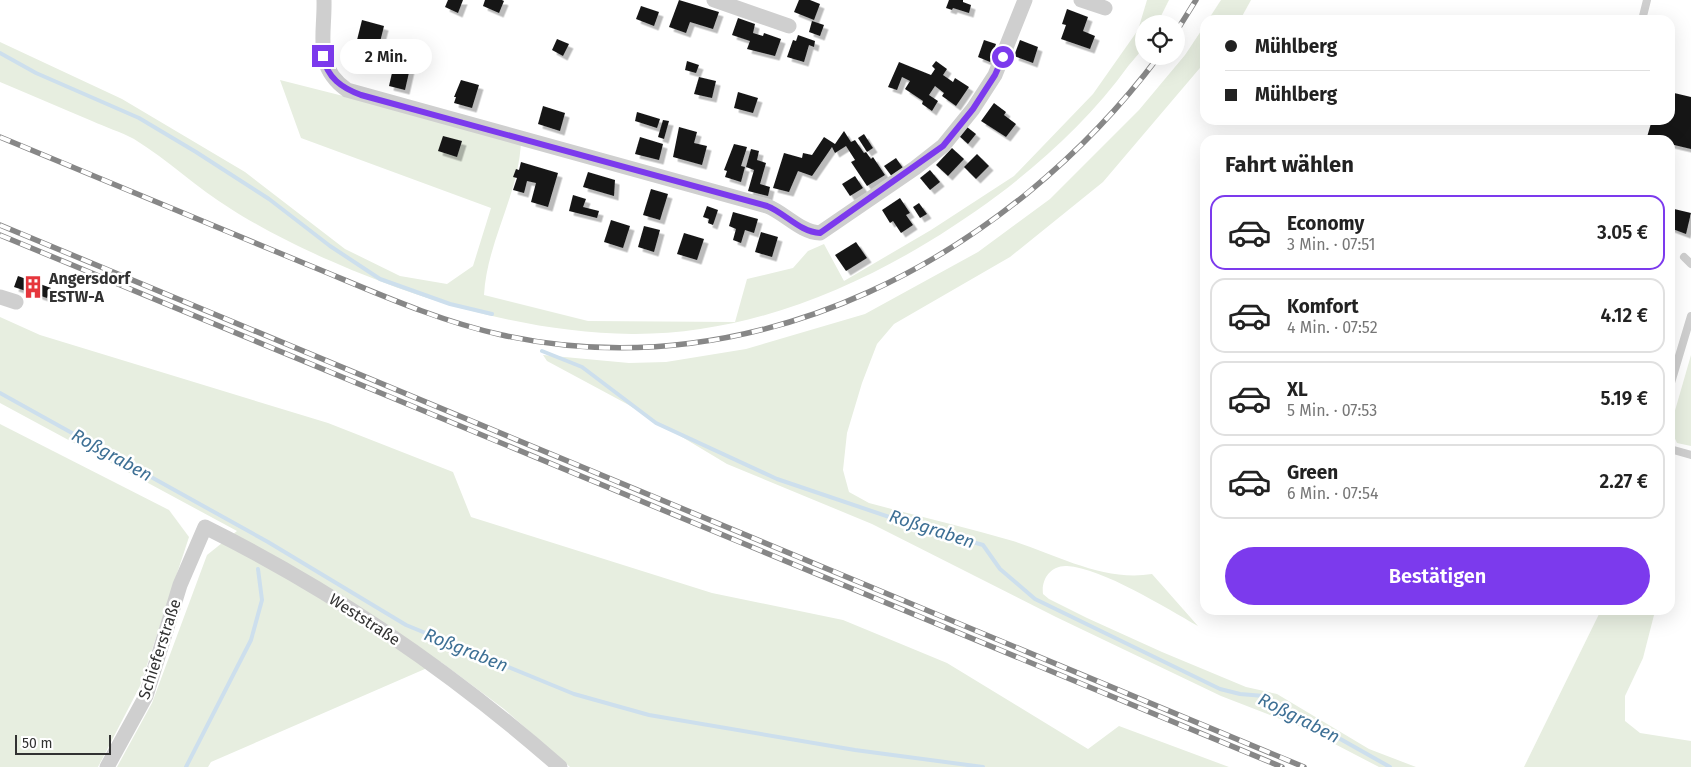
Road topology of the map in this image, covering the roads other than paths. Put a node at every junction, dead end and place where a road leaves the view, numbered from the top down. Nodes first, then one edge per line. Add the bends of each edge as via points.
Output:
1 (324, 0) edge
2 (714, 0) edge
3 (1025, 0) edge
4 (1081, 0) edge
5 (1647, 0) edge
6 (1105, 8) dead end
7 (1643, 15) edge
8 (789, 26) dead end
9 (1684, 257) dead end
10 (1691, 264) edge
11 (0, 297) edge
12 (16, 302) dead end
13 (1691, 316) edge
14 (1675, 369) edge
15 (1675, 450) edge
16 (1691, 455) edge
17 (205, 527) joint
18 (107, 767) edge
19 (560, 767) edge

1 - 3 street via 325,66 347,90 767,206 805,230 820,233 943,146 995,75
2 - 8 street
4 - 6 street
5 - 7 lane
9 - 10 lane
11 - 12 street
13 - 14 lane
15 - 16 lane
17 - 18 street, Schieferstraße via 180,585 146,696
17 - 19 street, Weststraße via 269,559 359,613 476,697

